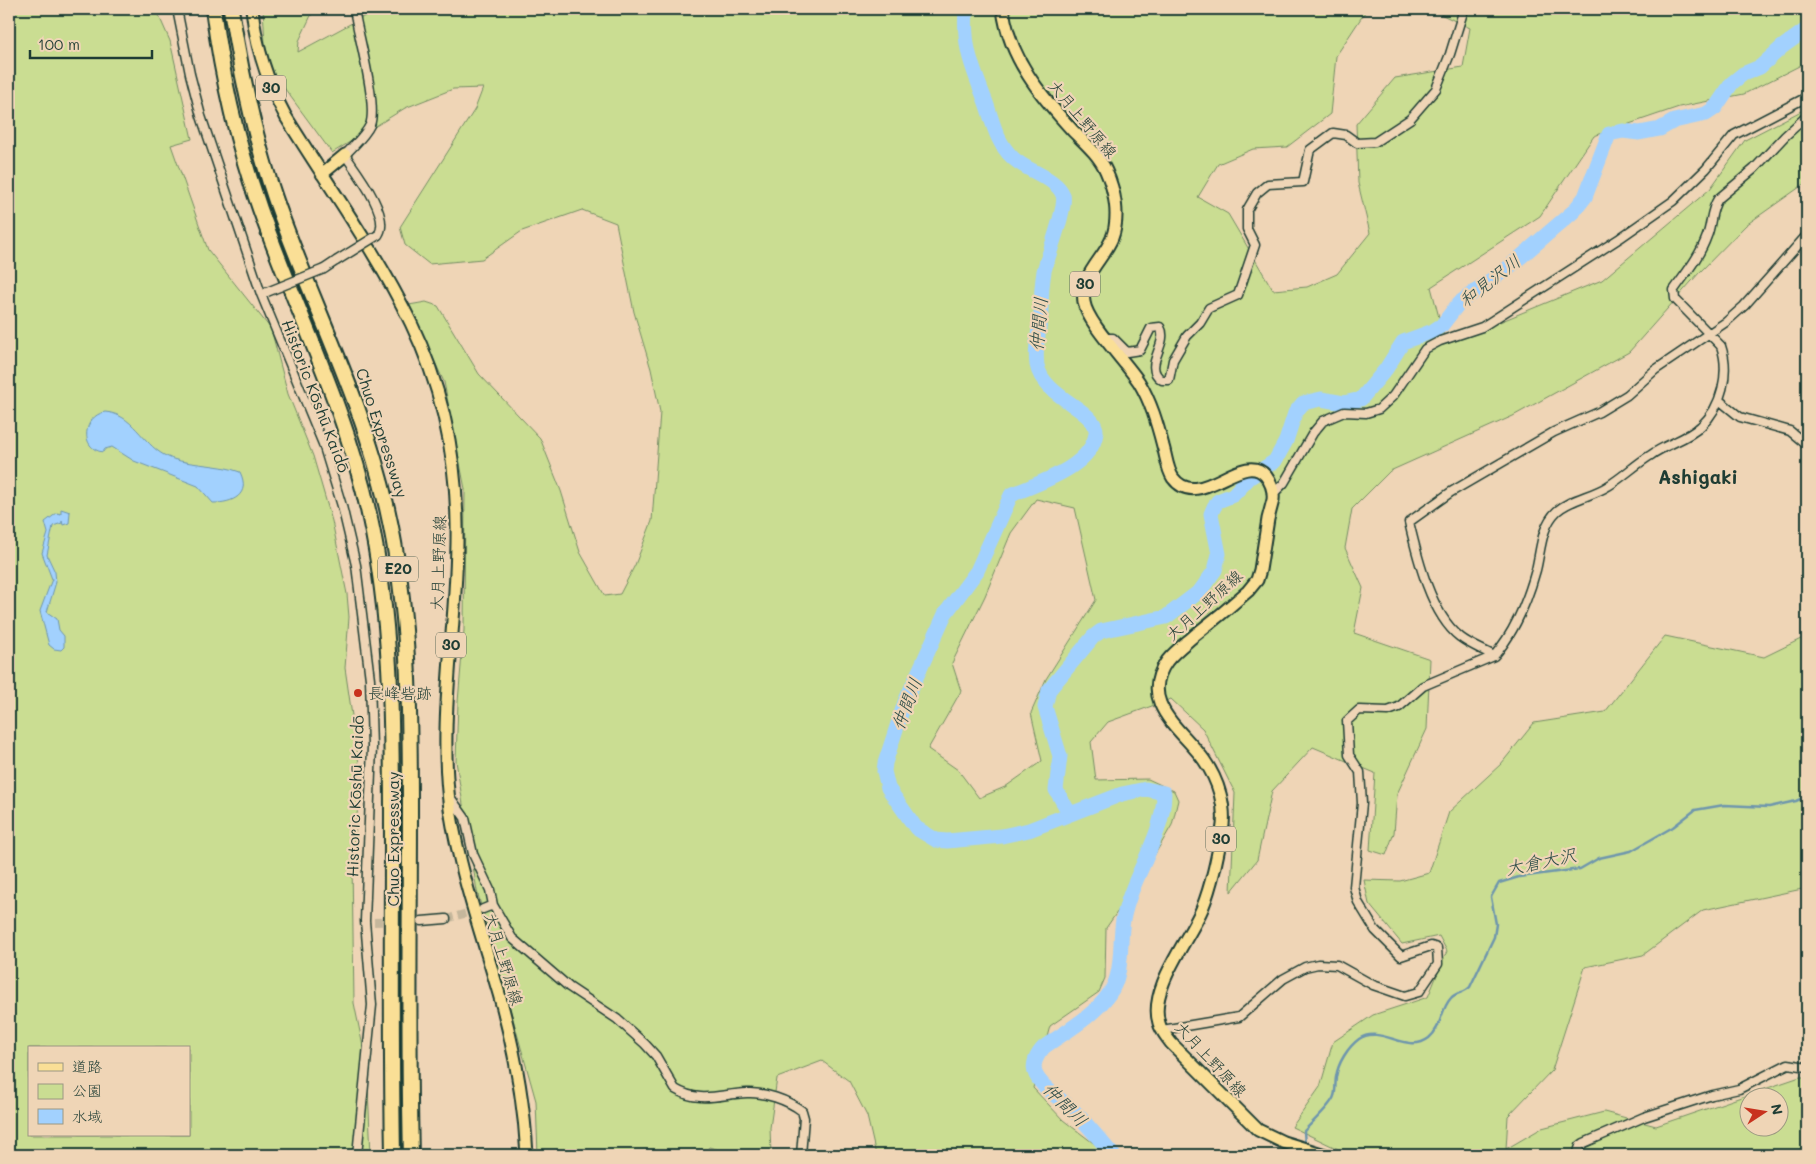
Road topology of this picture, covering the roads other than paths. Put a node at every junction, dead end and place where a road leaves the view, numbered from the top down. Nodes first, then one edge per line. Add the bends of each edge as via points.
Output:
1 (177, 9) edge
2 (213, 9) edge
3 (231, 9) edge
4 (252, 9) edge
5 (354, 9) edge
6 (1003, 9) edge
7 (1464, 9) edge
8 (1807, 97) edge
9 (1807, 116) edge
10 (345, 155) junction
11 (322, 174) junction
12 (1807, 235) edge
13 (264, 293) junction
14 (1710, 333) junction
15 (1106, 338) junction
16 (1719, 400) junction
17 (1807, 444) edge
18 (1273, 490) junction
19 (1494, 656) junction
20 (449, 795) junction
21 (493, 905) junction
22 (483, 909) tunnel mouth
23 (446, 919) tunnel mouth
24 (365, 921) junction
25 (422, 921) tunnel mouth
26 (374, 922) tunnel mouth
27 (1162, 1030) junction
28 (1807, 1067) edge
29 (357, 1155) edge
30 (392, 1155) edge
31 (411, 1155) edge
32 (527, 1155) edge
33 (801, 1155) edge
34 (1325, 1155) edge
35 (1577, 1155) edge

1 - 13 street, Historic Kōshū Kaidō via 201,116
2 - 30 highway, Chuo Expressway / E20 via 219,52 243,156 347,436 370,515 380,574 388,642 392,734
3 - 31 highway, Chuo Expressway / E20 via 260,149 276,199 362,419 396,552 406,638 410,716
4 - 11 main road, 大月上野原線 / 30 via 257,42 272,89
5 - 10 street via 371,119 367,130
6 - 15 main road, 大月上野原線 / 30 via 1012,44 1034,85 1094,153 1110,182 1116,210 1114,228 1108,246 1088,275 1084,293 1086,311
7 - 15 street via 1436,89 1410,119 1375,142 1357,143 1346,135 1333,133 1310,150 1303,182 1268,184 1256,193 1248,210 1247,229 1255,245 1238,295 1209,308 1173,360 1169,380 1162,380 1154,372 1163,336 1160,327 1151,328 1140,350 1127,352 1113,338
8 - 18 street via 1734,135 1687,188 1644,222 1482,328 1425,349 1393,396 1379,409 1366,413 1344,412 1323,420 1284,483
9 - 14 street via 1754,170 1718,199 1708,236 1674,290 1679,305
10 - 11 main road
10 - 13 street, bridge via 379,210 382,226 378,235 324,269
11 - 20 main road, 大月上野原線 / 30 via 411,323 428,364 449,439 457,526 446,734
12 - 14 street via 1744,306
13 - 24 street, Historic Kōshū Kaidō via 323,444 356,565 370,679 372,747
14 - 16 street via 1724,354 1725,374
14 - 19 street via 1655,370 1627,395 1599,412 1554,432 1451,492 1409,522 1420,570 1439,609 1460,637
15 - 18 main road, 大月上野原線 / 30 via 1145,394 1168,468 1179,484 1202,488 1248,469 1261,472
16 - 17 street via 1740,417 1790,432
16 - 19 street via 1701,427 1652,454 1608,486 1559,509 1547,521 1535,572 1522,607
18 - 27 main road, 大月上野原線 / 30 via 1257,580 1248,592 1171,657 1159,680 1158,699 1164,713 1214,777 1223,822 1214,876 1206,898 1160,991 1157,1016
19 - 27 street via 1423,686 1399,708 1359,710 1347,722 1349,755 1360,772 1362,803 1354,887 1358,902 1375,930 1401,956 1431,946 1438,948 1438,964 1419,992 1405,996 1373,985 1337,965 1318,964 1283,979 1239,1017
20 - 21 street via 464,818 472,854 490,890
20 - 32 main road, 大月上野原線 / 30 via 471,906 516,1064
21 - 22 street
21 - 33 street via 512,938 523,949 569,988 617,1019 645,1044 675,1089 706,1099 757,1093 802,1111
23 - 25 street
24 - 26 street
24 - 29 street, Historic Kōshū Kaidō via 372,1005
27 - 34 main road, 大月上野原線 / 30 via 1179,1052 1258,1130 1283,1142
28 - 35 street via 1788,1064 1739,1089 1712,1094 1644,1117 1584,1143

